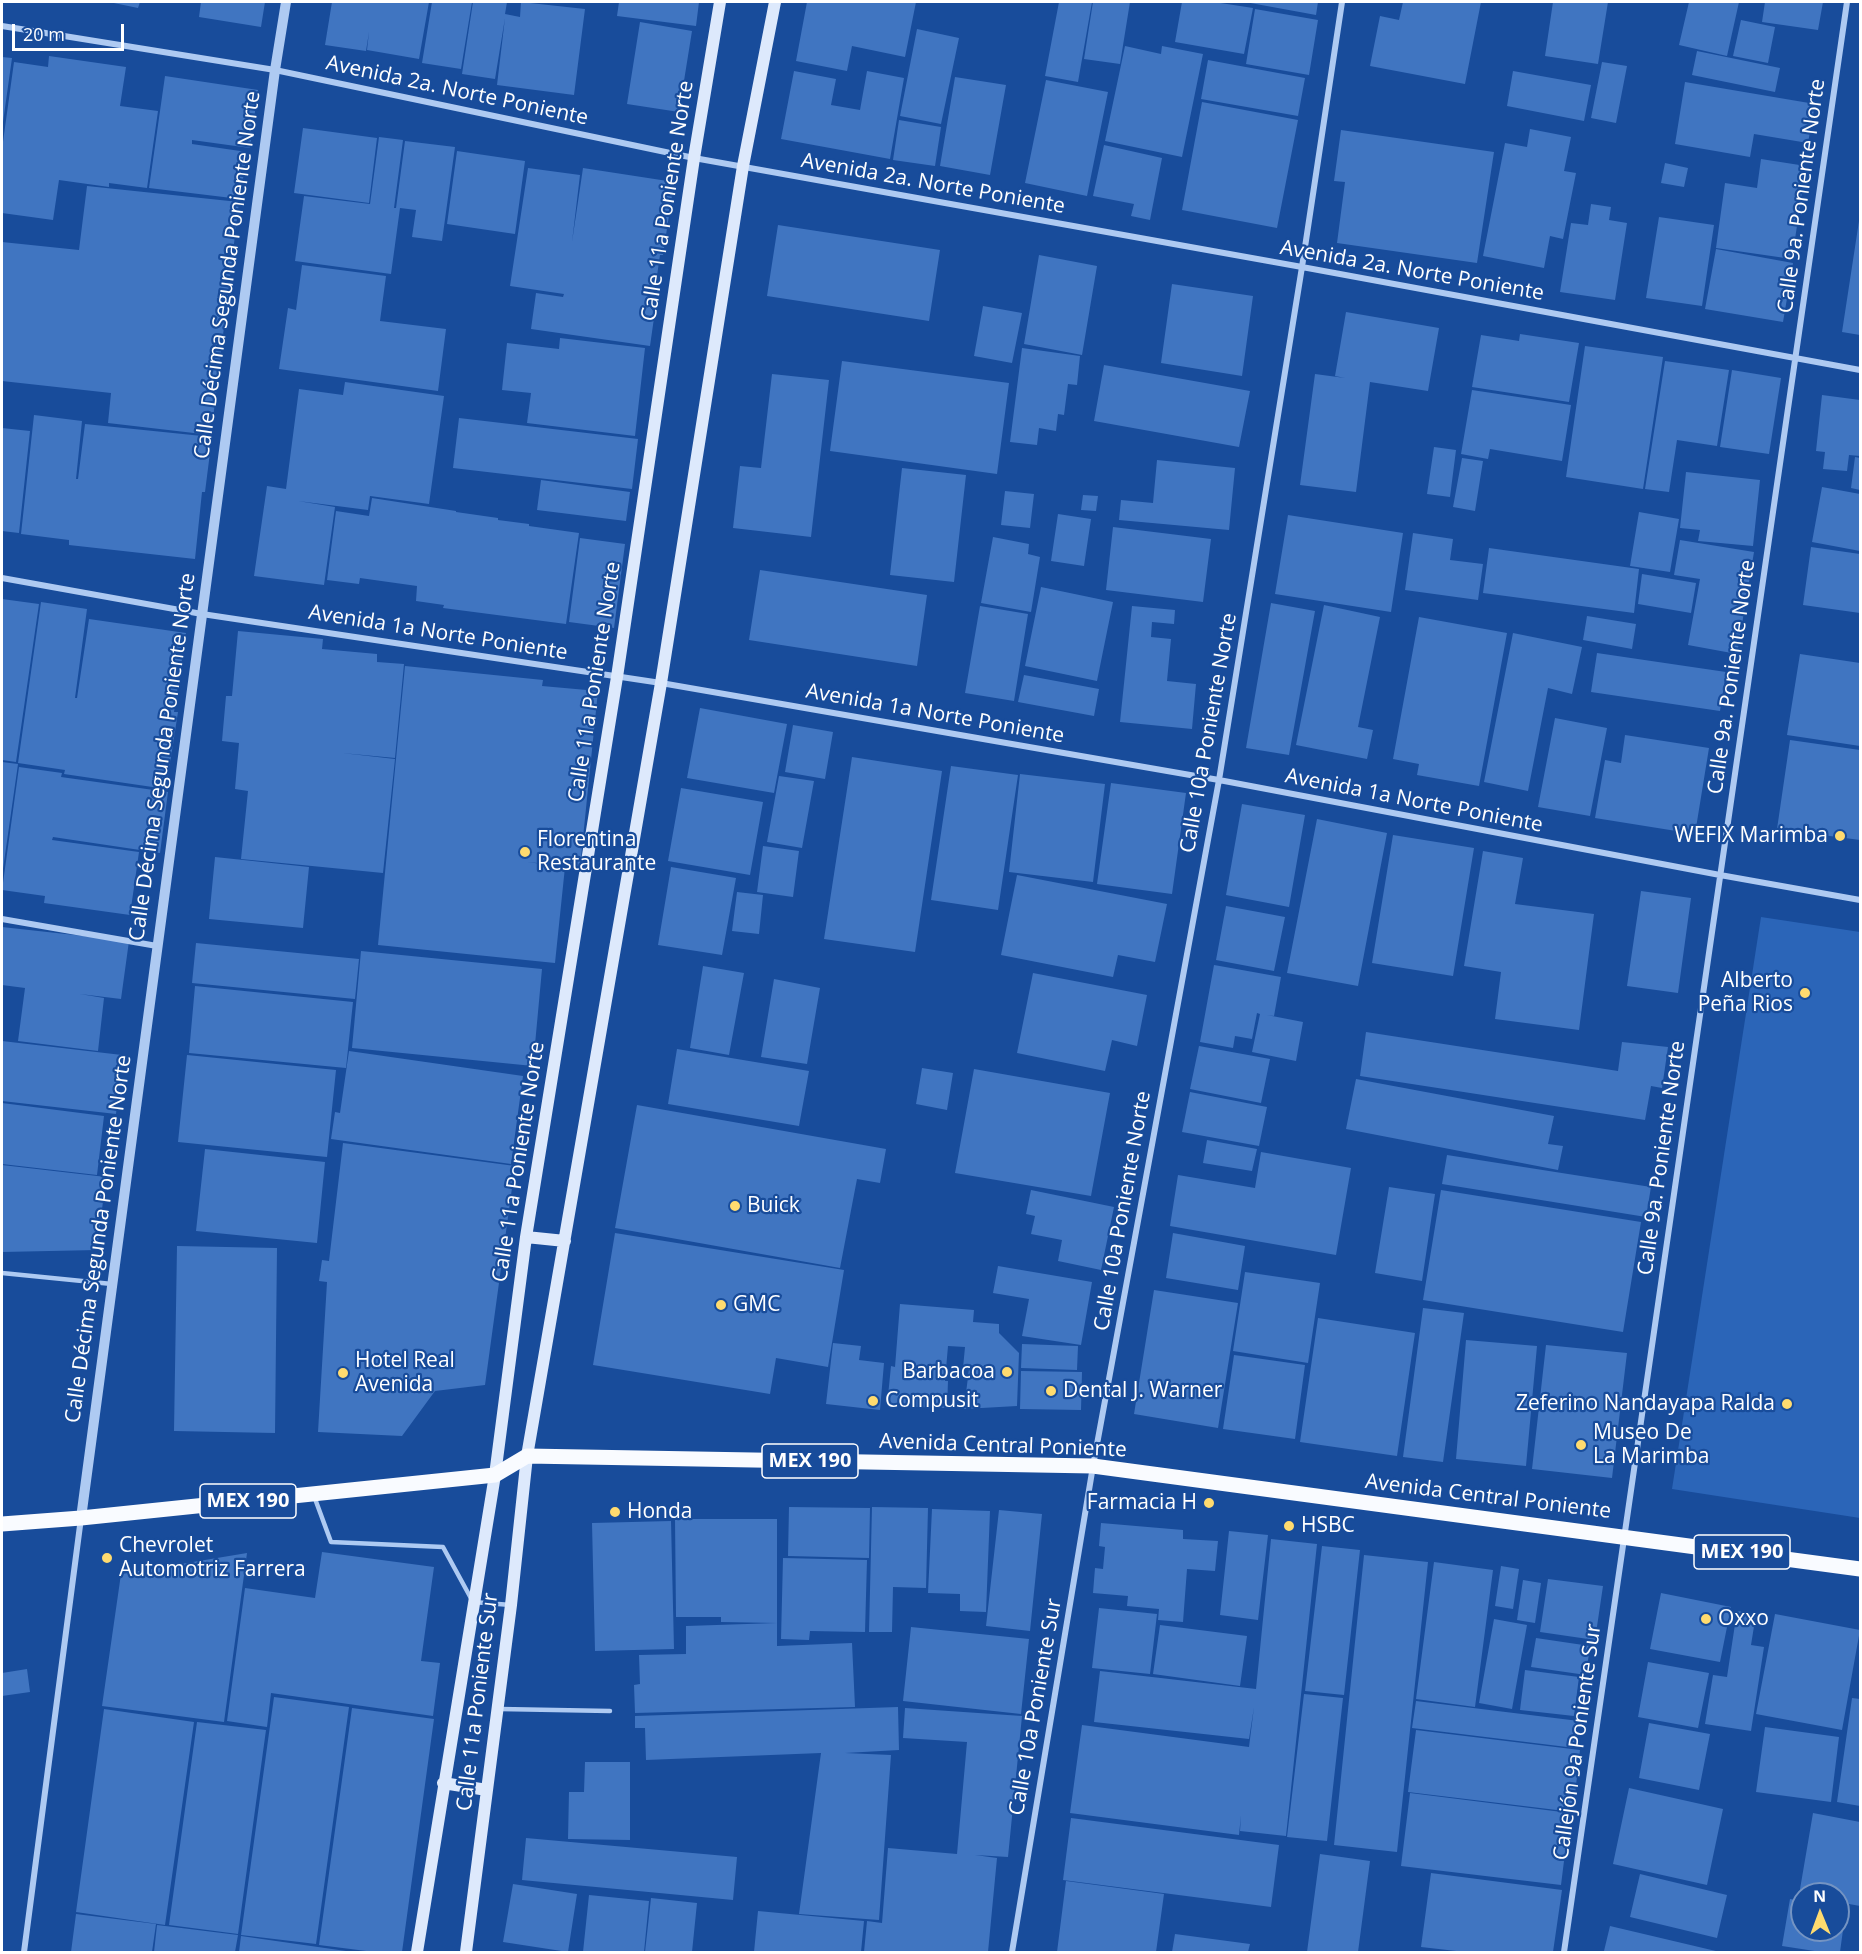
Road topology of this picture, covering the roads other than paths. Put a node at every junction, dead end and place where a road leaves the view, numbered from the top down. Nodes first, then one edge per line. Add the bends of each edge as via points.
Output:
1 (286, 2) edge
2 (720, 2) edge
3 (775, 2) edge
4 (1342, 2) edge
5 (1847, 2) edge
6 (2, 26) edge
7 (275, 70) junction
8 (694, 158) junction
9 (743, 166) junction
10 (1302, 267) junction
11 (1795, 358) junction
12 (1860, 370) edge
13 (2, 578) edge
14 (202, 614) junction
15 (617, 677) junction
16 (662, 683) junction
17 (1219, 780) junction
18 (1720, 875) junction
19 (1860, 900) edge
20 (2, 919) edge
21 (157, 946) junction
22 (526, 1237) junction
23 (565, 1241) junction
24 (2, 1273) edge
25 (112, 1284) junction
26 (527, 1456) junction
27 (1093, 1466) junction
28 (495, 1475) junction
29 (313, 1494) junction
30 (81, 1518) junction
31 (2, 1524) edge
32 (1624, 1536) junction
33 (1860, 1569) edge
34 (473, 1602) junction
35 (511, 1605) junction
36 (497, 1709) junction
37 (610, 1711) dead end
38 (443, 1784) junction
39 (487, 1790) junction
40 (24, 1953) edge
41 (417, 1953) edge
42 (466, 1953) edge
43 (1012, 1953) edge
44 (1564, 1953) edge

1 - 7 street, Calle Décima Segunda Poniente Norte
2 - 8 main road, Calle 11a Poniente Norte
3 - 9 main road
4 - 10 street, Calle 10a Poniente Norte
5 - 11 street, Calle 9a. Poniente Norte
6 - 7 street, Avenida 2a. Norte Poniente
7 - 8 street, Avenida 2a. Norte Poniente
7 - 14 street, Calle Décima Segunda Poniente Norte
8 - 9 street, Avenida 2a. Norte Poniente
8 - 15 main road, Calle 11a Poniente Norte
9 - 10 street, Avenida 2a. Norte Poniente
9 - 16 main road
10 - 11 street, Avenida 2a. Norte Poniente
10 - 17 street, Calle 10a Poniente Norte
11 - 12 street, Avenida 2a. Norte Poniente
11 - 18 street, Calle 9a. Poniente Norte
13 - 14 street, Avenida 1a Norte Poniente
14 - 15 street, Avenida 1a Norte Poniente
14 - 21 street, Calle Décima Segunda Poniente Norte
15 - 16 street, Avenida 1a Norte Poniente
15 - 22 main road, Calle 11a Poniente Norte
16 - 17 street, Avenida 1a Norte Poniente
16 - 23 main road
17 - 18 street, Avenida 1a Norte Poniente
17 - 27 street, Calle 10a Poniente Norte
18 - 19 street, Avenida 1a Norte Poniente
18 - 32 street, Calle 9a. Poniente Norte
20 - 21 street
21 - 25 street, Calle Décima Segunda Poniente Norte
22 - 23 main road
22 - 28 main road, Calle 11a Poniente Norte
23 - 26 main road
24 - 25 lane
25 - 30 street, Calle Décima Segunda Poniente Norte
26 - 27 main road, Avenida Central Poniente / MEX 190
26 - 28 main road, MEX 190
26 - 35 main road, Calle 11a Poniente Sur
27 - 32 main road, Avenida Central Poniente / MEX 190
27 - 43 street, Calle 10a Poniente Sur
28 - 29 main road, MEX 190
28 - 34 main road, Calle 11a Poniente Sur
29 - 30 main road, MEX 190
29 - 34 lane via 331,1542 443,1547
30 - 31 main road, MEX 190
30 - 40 street
32 - 33 main road, Avenida Central Poniente / MEX 190
32 - 44 street, Callejón 9a Poniente Sur
34 - 35 lane
34 - 38 main road, Calle 11a Poniente Sur
35 - 36 main road, Calle 11a Poniente Sur
36 - 37 lane
36 - 39 main road, Calle 11a Poniente Sur
38 - 39 main road
38 - 41 main road, Calle 11a Poniente Sur
39 - 42 main road, Calle 11a Poniente Sur

